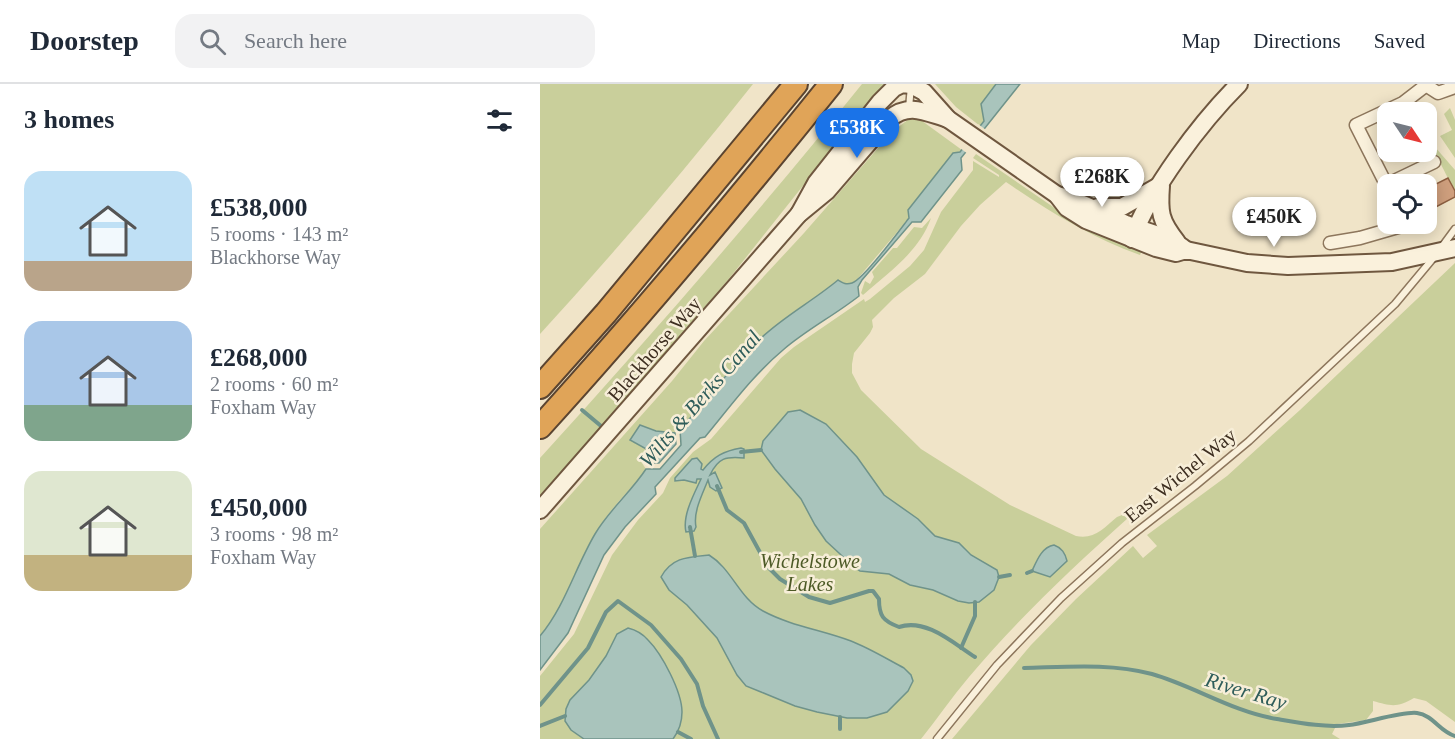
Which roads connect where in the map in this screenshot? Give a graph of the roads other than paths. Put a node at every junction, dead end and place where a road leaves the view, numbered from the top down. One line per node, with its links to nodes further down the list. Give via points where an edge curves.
1 (796, 84): 21 (highway)
2 (831, 84): 22 (highway, via 626,332)
3 (1239, 84): 12 (main road, via 1198,130)
4 (912, 85): 7 (lane); 8 (main road, via 924,92); 15 (main road, Blackhorse Way, via 894,88 880,102 816,183)
5 (1424, 85): 6 (street, via 1438,93); 10 (street, via 1403,103 1356,125)
6 (1455, 87)
7 (902, 111): 8 (main road); 15 (main road, Blackhorse Way, via 870,139 827,191)
8 (948, 119): 13 (main road)
9 (1434, 162): 11 (street)
10 (1380, 174)
11 (1411, 174)
12 (1161, 185): 14 (main road, via 1122,207); 16 (main road); 20 (main road, via 1161,218)
13 (1057, 195): 14 (main road); 16 (main road, via 1067,208 1081,216)
14 (1088, 206): 16 (main road)
15 (799, 214): 23 (main road, Blackhorse Way)
16 (1134, 234): 20 (main road, via 1167,251 1176,253)
17 (1377, 234): 19 (street)
18 (1450, 241): 20 (main road, via 1392,262 1303,266 1227,260); 24 (lane, East Wichel Way, via 1395,304 1250,441 1122,543 1061,598 990,673)
19 (1330, 243)
20 (1182, 247)
21 (540, 387)
22 (540, 427)
23 (540, 510)
24 (937, 739)

